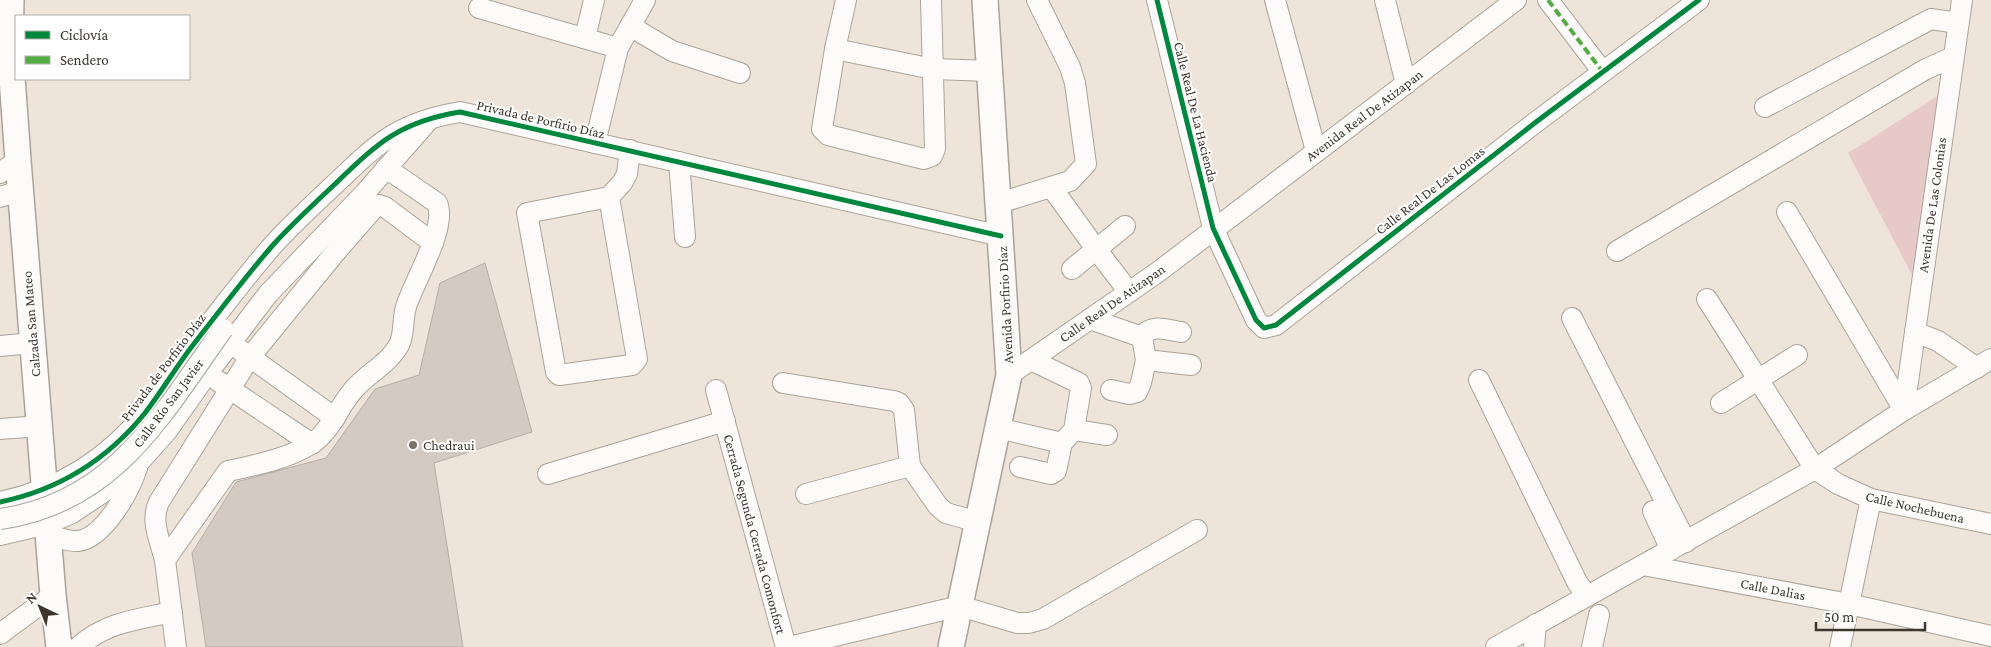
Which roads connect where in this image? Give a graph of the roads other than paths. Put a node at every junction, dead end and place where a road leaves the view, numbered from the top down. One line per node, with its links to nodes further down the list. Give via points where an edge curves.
1 (11, 0): 19 (main road, Calzada San Mateo)
2 (594, 0): 18 (street)
3 (645, 0): 17 (street)
4 (846, 0): 21 (street)
5 (931, 0): 23 (street)
6 (985, 0): 24 (main road, Avenida Porfirio Díaz)
7 (1037, 0): 37 (street, via 1070,67 1086,152 1086,164 1080,172 1070,181)
8 (1157, 0): 44 (street, Calle Real De La Hacienda)
9 (1275, 0): 32 (street)
10 (1385, 0): 27 (street)
11 (1548, 0): 25 (street)
12 (1699, 0): 25 (street, Calle Real De Las Lomas)
13 (1962, 0): 16 (street, Avenida De Las Colonias)
14 (1508, 3): 27 (street, Avenida Real De Atizapan)
15 (480, 8): 18 (street)
16 (1958, 23): 22 (street, Avenida De Las Colonias); 28 (street, via 1931,18)
17 (630, 26): 20 (street); 26 (street, via 672,51)
18 (585, 38): 20 (street)
19 (5, 45): 34 (main road, Calzada San Mateo)
20 (618, 48): 30 (street)
21 (835, 49): 23 (street); 23 (street, via 822,129 828,135 924,158 932,156 935,149)
22 (1953, 57): 49 (street, via 1926,69); 59 (street, Avenida De Las Colonias)
23 (933, 69): 24 (street)
24 (991, 71): 41 (main road, Avenida Porfirio Díaz)
25 (1602, 71): 44 (street, Calle Real De Las Lomas, via 1276,325 1264,328 1256,320)
26 (740, 73)
27 (1406, 84): 32 (street, Avenida Real De Atizapan)
28 (1765, 108)
29 (432, 116): 30 (street, Privada de Porfirio Díaz, via 460,112); 35 (street); 36 (street, Privada de Porfirio Díaz, via 379,143)
30 (595, 143): 31 (street, Privada de Porfirio Díaz)
31 (630, 150): 33 (street, Privada de Porfirio Díaz); 40 (street, via 627,174)
32 (1316, 151): 44 (street, Avenida Real De Atizapan)
33 (678, 162): 45 (street, Privada de Porfirio Díaz); 46 (street)
34 (9, 167): 38 (main road, Calzada San Mateo)
35 (386, 168): 39 (street); 47 (street, via 437,203 440,213)
36 (346, 173): 39 (street, via 357,173 362,177); 51 (street, Privada de Porfirio Díaz, via 272,246)
37 (1052, 188): 41 (street); 48 (street)
38 (10, 194): 62 (main road, Calzada San Mateo)
39 (364, 194): 53 (street)
40 (609, 197): 40 (street, via 529,212 526,216 559,375 632,365 637,358)
41 (999, 203): 45 (main road, Avenida Porfirio Díaz)
42 (1787, 212): 79 (street)
43 (1125, 226): 48 (street)
44 (1213, 228): 52 (street, Calle Real De Atizapan)
45 (1001, 236): 71 (main road, Avenida Porfirio Díaz)
46 (685, 237)
47 (433, 243): 65 (street, via 385,207 379,205 374,208); 80 (street, via 406,307 398,345 389,358 354,388)
48 (1096, 249): 50 (street); 52 (street)
49 (1617, 251)
50 (1072, 269)
51 (245, 280): 55 (street, Calle Río San Javier); 93 (street, Privada de Porfirio Díaz, via 129,431)
52 (1129, 292): 57 (street, Calle Real De Atizapan)
53 (268, 294): 55 (street, Calle Río San Javier); 60 (street)
54 (1707, 300): 72 (street)
55 (240, 308): 60 (street, Calle Río San Javier)
56 (1572, 318): 105 (street)
57 (1090, 319): 61 (street); 66 (street, Calle Real De Atizapan)
58 (1181, 332): 61 (street, via 1152,328)
59 (1915, 332): 68 (street); 79 (street, Avenida De Las Colonias)
60 (227, 336): 65 (street); 70 (street); 102 (street, Calle Río San Javier, bridge, via 130,453 82,490)
61 (1142, 337): 67 (street)
62 (33, 343): 63 (street); 82 (main road, Calzada San Mateo)
63 (0, 346)
64 (1797, 355): 72 (street)
65 (250, 357): 75 (street); 80 (street)
66 (1031, 360): 71 (street, Calle Real De Atizapan); 86 (street, via 1079,383 1081,388)
67 (1146, 360): 69 (street); 77 (street, via 1136,392)
68 (1984, 363): 79 (street)
69 (1191, 365)
70 (207, 374): 75 (street); 88 (street, via 167,431)
71 (1009, 375): 83 (main road, Avenida Porfirio Díaz)
72 (1758, 379): 78 (street); 91 (street)
73 (1479, 380): 109 (street)
74 (783, 383): 89 (street, via 899,403 904,410)
75 (229, 389): 87 (street); 106 (street, via 154,511)
76 (716, 390): 81 (street, Cerrada Segunda Cerrada Comonfort)
77 (1110, 390)
78 (1721, 403)
79 (1904, 410): 91 (street)
80 (336, 418): 87 (street)
81 (725, 421): 92 (street, Cerrada Segunda Cerrada Comonfort); 120 (street, Cerrada Segunda Cerrada Comonfort)
82 (40, 426): 84 (street); 94 (main road, Calzada San Mateo)
83 (998, 428): 86 (street); 100 (main road, Avenida Porfirio Díaz)
84 (0, 429)
85 (1106, 435): 86 (street)
86 (1068, 436): 90 (street, via 1056,472 1050,474)
87 (312, 444): 106 (street, via 276,459 228,471)
88 (139, 463): 98 (street); 103 (street, via 133,482 110,518 93,536 78,542)
89 (910, 466): 95 (street); 100 (street, via 946,513)
90 (1020, 467)
91 (1815, 469): 96 (street, Calle Nochebuena); 105 (street)
92 (548, 474)
93 (72, 477): 94 (street, Privada de Porfirio Díaz); 98 (street, via 68,489 70,494)
94 (45, 490): 97 (street); 103 (main road, Calzada San Mateo)
95 (806, 494)
96 (1871, 499): 101 (street, Calle Nochebuena); 110 (street)
97 (6, 501): 102 (street, via 23,511 23,517)
98 (85, 504): 103 (street)
99 (1653, 511): 105 (street)
100 (978, 522): 111 (main road, Avenida Porfirio Díaz)
101 (1991, 524)
102 (5, 529): 103 (street)
103 (48, 529): 108 (main road, Calzada San Mateo)
104 (1197, 530): 111 (street, via 1043,619 1017,623)
105 (1679, 546): 107 (street)
106 (165, 560): 112 (street)
107 (1643, 565): 109 (street); 110 (street, Calle Dalias)
108 (53, 595): 115 (street); 118 (main road, Calzada San Mateo)
109 (1586, 595): 114 (street)
110 (1849, 604): 116 (street, Calle Dalias); 125 (street)
111 (960, 606): 120 (street); 121 (main road, Avenida Porfirio Díaz)
112 (172, 612): 117 (street); 119 (street, via 109,626)
113 (1599, 615): 124 (street)
114 (1536, 624): 122 (street); 123 (street)
115 (0, 634)
116 (1991, 636)
117 (173, 646)
118 (59, 647)
119 (78, 647)
120 (787, 647)
121 (951, 647)
122 (1496, 647)
123 (1534, 647)
124 (1592, 647)
125 (1840, 647)

